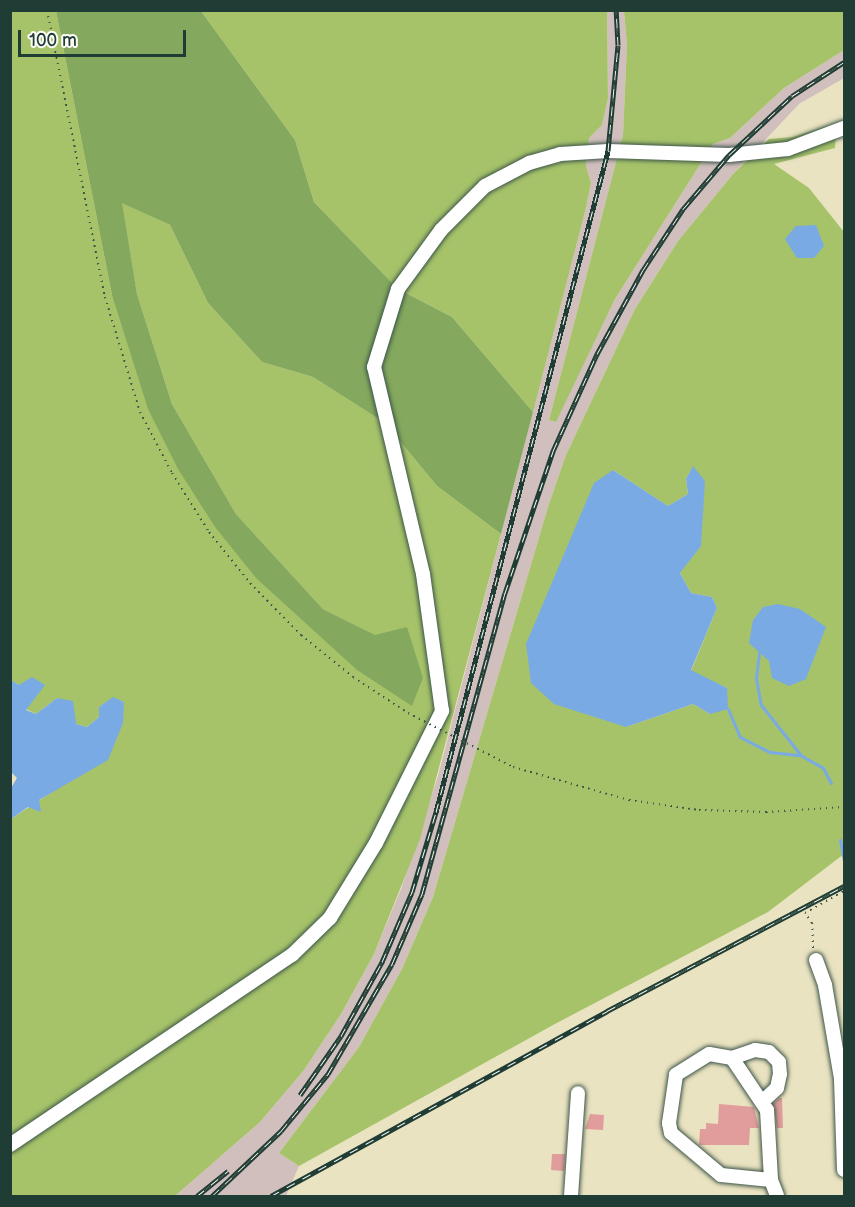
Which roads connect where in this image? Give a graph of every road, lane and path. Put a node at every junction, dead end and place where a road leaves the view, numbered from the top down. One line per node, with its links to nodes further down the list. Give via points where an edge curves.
1 (47, 10): 3 (path, bridge, via 105,297 140,412 209,532 250,583 301,635 353,677 408,713 513,767 629,800 699,810 766,812)
2 (844, 128): 9 (street, via 788,149 729,155 608,151 560,154 529,163 485,186 441,230 398,289 374,367 423,573 442,711 376,843 330,918 292,955)
3 (844, 807)
4 (844, 891): 5 (path, via 805,913 812,923)
5 (816, 960): 10 (street, via 825,985 841,1079)
6 (732, 1058): 8 (street); 8 (street, via 755,1050 770,1052 779,1062 777,1088); 11 (street, via 709,1054 676,1075 671,1133 721,1175)
7 (578, 1093): 12 (street)
8 (763, 1101): 11 (street, via 767,1110)
9 (10, 1144)
10 (844, 1170)
11 (771, 1180): 13 (street)
12 (571, 1197)
13 (777, 1197)

